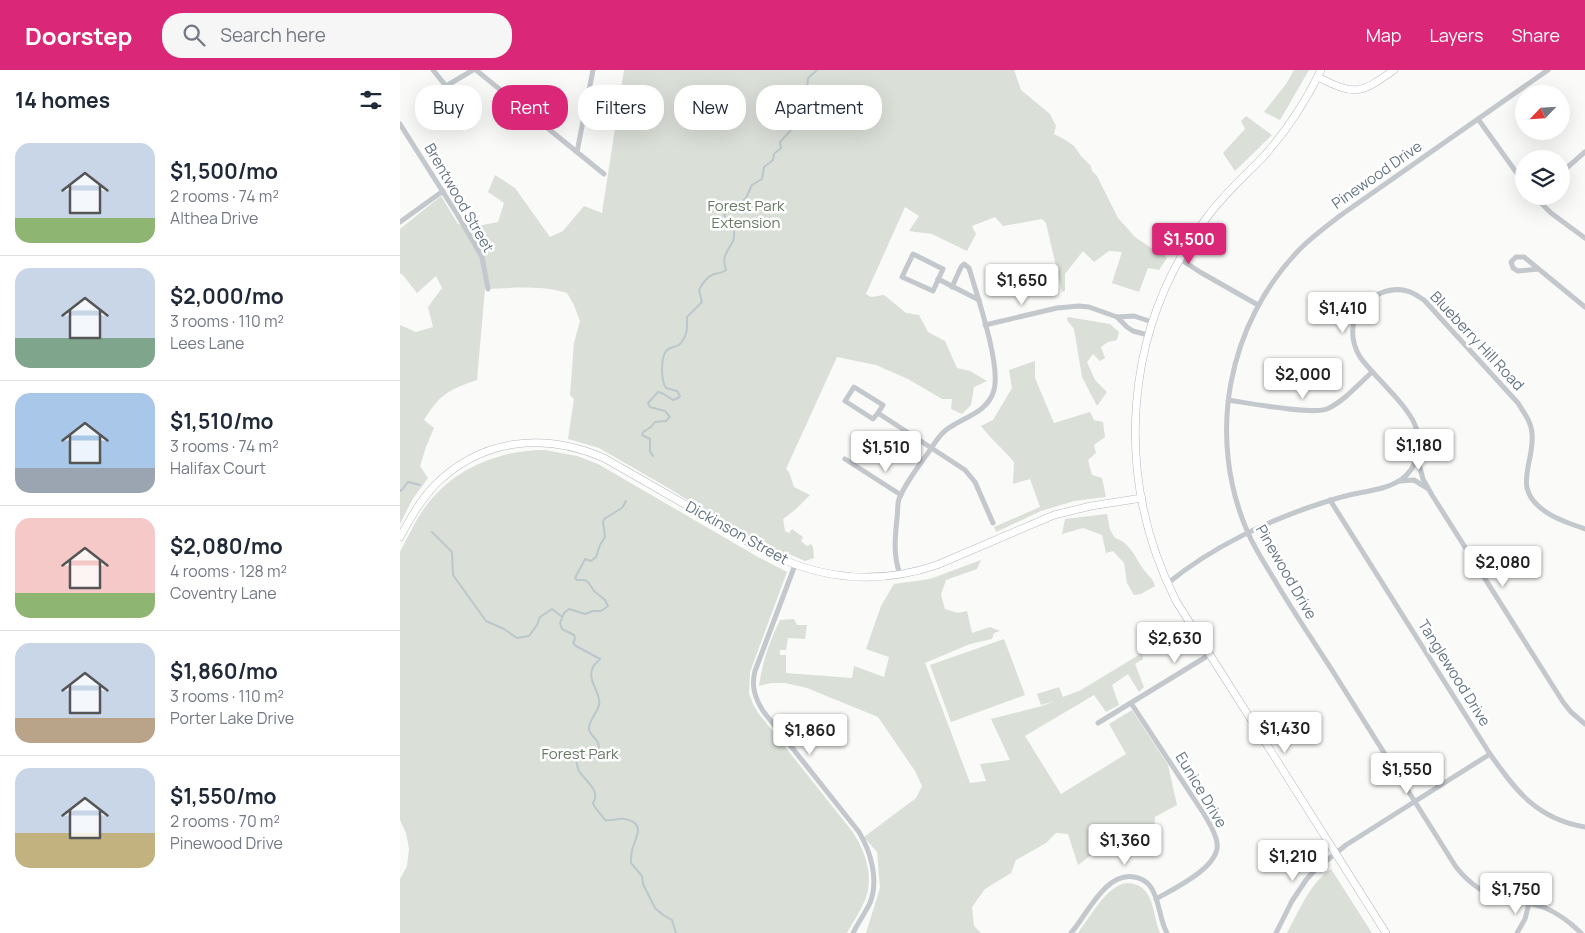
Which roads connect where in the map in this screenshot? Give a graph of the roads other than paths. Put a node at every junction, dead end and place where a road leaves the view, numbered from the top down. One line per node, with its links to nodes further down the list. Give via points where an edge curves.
1 (433, 70): 7 (street)
2 (474, 70): 8 (street); 11 (street)
3 (593, 70): 11 (street)
4 (1394, 70): 6 (main road, via 1369,86 1354,90 1339,87)
5 (1548, 70): 9 (street, Pinewood Drive)
6 (1319, 73): 20 (main road, via 1284,131 1219,203)
7 (445, 85)
8 (448, 85)
9 (1478, 119): 14 (street); 26 (street, Pinewood Drive, via 1309,240 1285,266)
10 (400, 124): 16 (street, Brentwood Street)
11 (577, 152): 15 (street)
12 (1585, 152): 13 (street)
13 (1570, 165)
14 (1515, 170)
15 (604, 174)
16 (443, 191): 18 (street); 24 (street, Brentwood Street, via 482,257)
17 (1542, 205): 19 (street)
18 (400, 222)
19 (1585, 238)
20 (1180, 258): 26 (street); 29 (main road)
21 (1538, 269): 21 (street, via 1522,256 1512,261 1517,270); 27 (street)
22 (938, 279): 22 (street, via 933,291 902,277 913,254 943,269); 23 (street)
23 (952, 286): 25 (street); 25 (street, via 964,264 969,268)
24 (488, 289)
25 (979, 300): 30 (street)
26 (1258, 305): 33 (street, Pinewood Drive, via 1240,348 1230,380)
27 (1585, 307)
28 (1118, 317): 29 (street, via 1134,316); 30 (street, via 1089,307 1066,306); 31 (street, via 1133,331)
29 (1152, 322): 31 (main road)
30 (985, 325): 35 (street, via 996,371 993,394 979,411 944,432)
31 (1148, 335): 41 (main road, via 1138,382 1135,418 1136,459)
32 (1372, 372): 33 (street, via 1338,402 1322,411); 36 (street, Blueberry Hill Road, via 1412,417 1418,437); 44 (street, Blueberry Hill Road, via 1354,343 1353,328 1357,315 1368,300 1383,292 1401,290 1416,294 1464,343 1525,414 1532,434 1526,475 1532,498 1546,513)
33 (1228, 400): 45 (street, Pinewood Drive, via 1230,470)
34 (878, 413): 34 (street, via 873,419 844,401 854,387 883,405); 35 (street)
35 (932, 448): 40 (street); 43 (street, via 972,477)
36 (1417, 457): 38 (street); 39 (street, Blueberry Hill Road)
37 (845, 459): 40 (street)
38 (1399, 481): 39 (street, via 1414,480); 42 (street, via 1382,489)
39 (1429, 490): 53 (street, Blueberry Hill Road, via 1563,702)
40 (901, 495): 48 (street, via 895,549)
41 (1142, 498): 48 (main road, Dickinson Street, via 1059,514 937,565); 49 (main road)
42 (1330, 500): 45 (street); 54 (street, Tanglewood Drive)
43 (993, 523)
44 (1585, 529)
45 (1248, 533): 49 (street); 55 (street, Pinewood Drive, via 1285,598)
46 (400, 537): 47 (main road, Dickinson Street, via 429,491 458,466 502,447 547,442 577,447 604,458)
47 (795, 565): 48 (main road, Dickinson Street, via 850,577 876,578); 60 (street, via 754,671 753,685 763,711 859,832 868,851 873,888)
48 (900, 574)
49 (1168, 583): 50 (main road)
50 (1209, 655): 51 (street); 57 (main road)
51 (1131, 703): 52 (street); 58 (street, Eunice Drive, via 1204,814 1218,844 1213,859 1205,868)
52 (1098, 723)
53 (1585, 724)
54 (1490, 754): 55 (street); 56 (street, Tanglewood Drive, via 1510,782 1531,803 1554,818)
55 (1415, 802): 57 (street); 59 (street, Pinewood Drive, via 1466,878 1500,898)
56 (1585, 827)
57 (1336, 854): 63 (street, via 1306,880); 64 (main road)
58 (1156, 899): 61 (street, via 1146,881 1134,877 1120,878 1104,889); 62 (street)
59 (1529, 903): 65 (street); 66 (street, Pinewood Drive, via 1553,912)
60 (853, 933)
61 (1071, 933)
62 (1167, 933)
63 (1276, 933)
64 (1386, 933)
65 (1517, 933)
66 (1581, 933)

